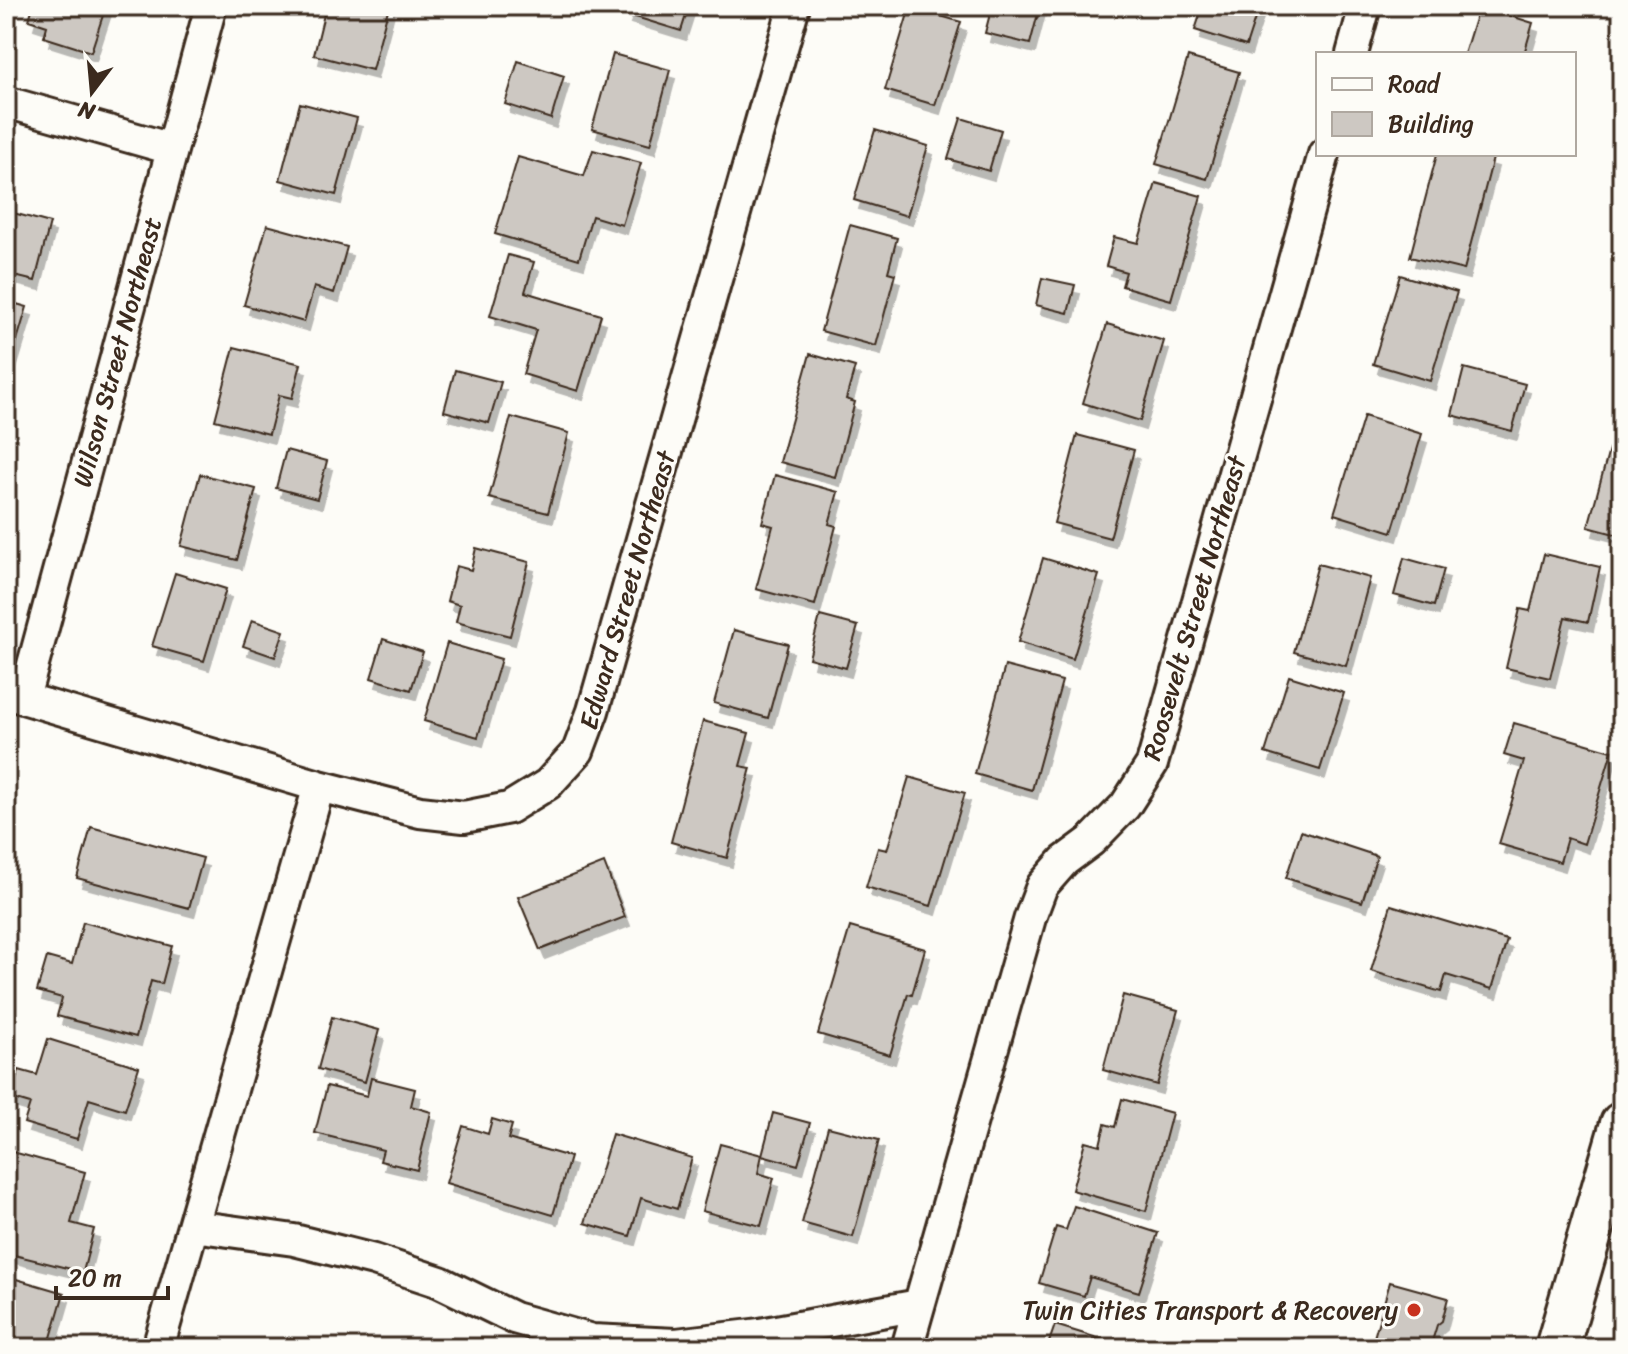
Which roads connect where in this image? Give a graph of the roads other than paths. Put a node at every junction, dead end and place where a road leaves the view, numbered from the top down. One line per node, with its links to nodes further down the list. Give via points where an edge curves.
1 (211, 6): 6 (street, Wilson Street Northeast)
2 (794, 6): 9 (street, Edward Street Northeast, via 578,751 548,784 509,808 464,817 420,812)
3 (1365, 6): 4 (street)
4 (1353, 52)
5 (6, 102): 6 (street)
6 (172, 149): 8 (street, Wilson Street Northeast)
7 (1323, 156): 12 (street, Roosevelt Street Northeast, via 1152,764 1125,806 1042,886)
8 (15, 696): 9 (street, Edward Street Northeast)
9 (319, 786): 11 (street)
10 (1620, 1137): 15 (street)
11 (193, 1226): 12 (street, via 294,1240 374,1260 440,1282 514,1318 592,1340 676,1344); 13 (street)
12 (919, 1305): 14 (street, Roosevelt Street Northeast)
13 (158, 1348)
14 (907, 1348)
15 (1557, 1348)

